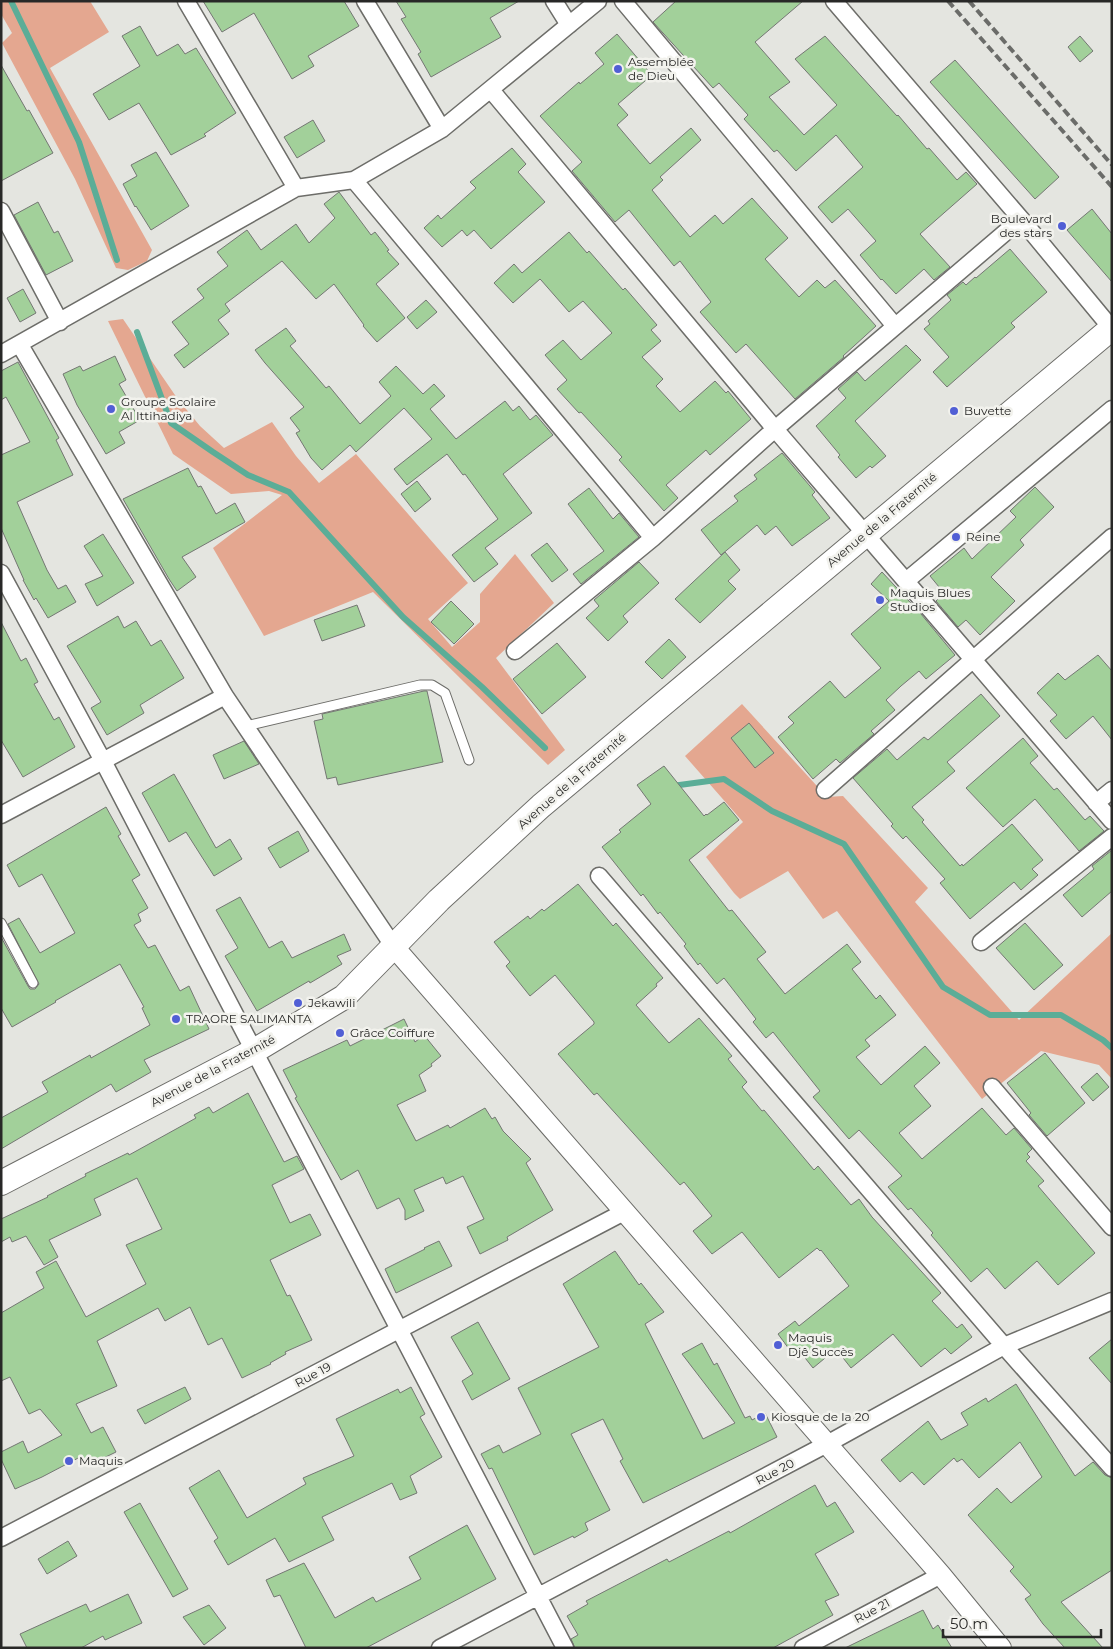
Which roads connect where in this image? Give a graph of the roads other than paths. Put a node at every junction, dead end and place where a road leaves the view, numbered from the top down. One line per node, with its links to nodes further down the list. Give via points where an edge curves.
1 (186, 1): 11 (street)
2 (364, 1): 9 (street)
3 (554, 1): 7 (street)
4 (598, 1): 7 (street)
5 (623, 1): 15 (street)
6 (834, 1): 13 (street)
7 (569, 25): 8 (street)
8 (491, 90): 9 (street); 20 (street)
9 (442, 129): 10 (street)
10 (354, 180): 11 (street); 23 (street)
11 (296, 188): 14 (street)
12 (1, 211): 14 (street)
13 (1021, 218): 15 (street); 16 (street)
14 (60, 322): 17 (street)
15 (895, 326): 20 (street)
16 (1112, 329): 21 (main road, Avenue de la Fraternité)
17 (20, 344): 18 (street); 28 (street)
18 (1, 354)
19 (1112, 409): 24 (street)
20 (775, 430): 21 (street); 23 (street)
21 (866, 534): 24 (street); 41 (main road, Avenue de la Fraternité, via 541,806 439,900)
22 (1112, 537): 27 (street)
23 (653, 538): 26 (street)
24 (906, 581): 27 (street)
25 (4, 583): 31 (street)
26 (515, 650)
27 (973, 659): 32 (street); 34 (street)
28 (225, 696): 29 (street); 31 (street)
29 (246, 726): 30 (lane, via 420,685 432,685 445,693); 41 (street)
30 (469, 760)
31 (103, 761): 35 (street); 43 (street)
32 (825, 790)
33 (1112, 790): 34 (street)
34 (1096, 803): 36 (street)
35 (1, 816)
36 (1112, 821)
37 (1112, 837): 40 (street)
38 (599, 876): 50 (street)
39 (1, 924): 42 (lane)
40 (981, 942)
41 (394, 947): 43 (main road, Avenue de la Fraternité, via 344,997); 46 (street)
42 (33, 983)
43 (254, 1051): 45 (main road, Avenue de la Fraternité); 49 (street)
44 (992, 1087): 47 (street)
45 (1, 1183)
46 (624, 1212): 49 (street, Rue 19); 51 (street)
47 (1112, 1227)
48 (1112, 1302): 50 (street, Rue 20)
49 (399, 1330): 53 (street, Rue 19); 55 (street)
50 (1004, 1346): 51 (street, Rue 20); 52 (street)
51 (827, 1444): 54 (street); 55 (street, Rue 20)
52 (1112, 1468)
53 (1, 1538)
54 (941, 1575): 58 (street, Rue 21); 59 (street)
55 (538, 1597): 56 (street, Rue 20); 57 (street)
56 (440, 1648)
57 (565, 1648)
58 (803, 1648)
59 (1001, 1648)

